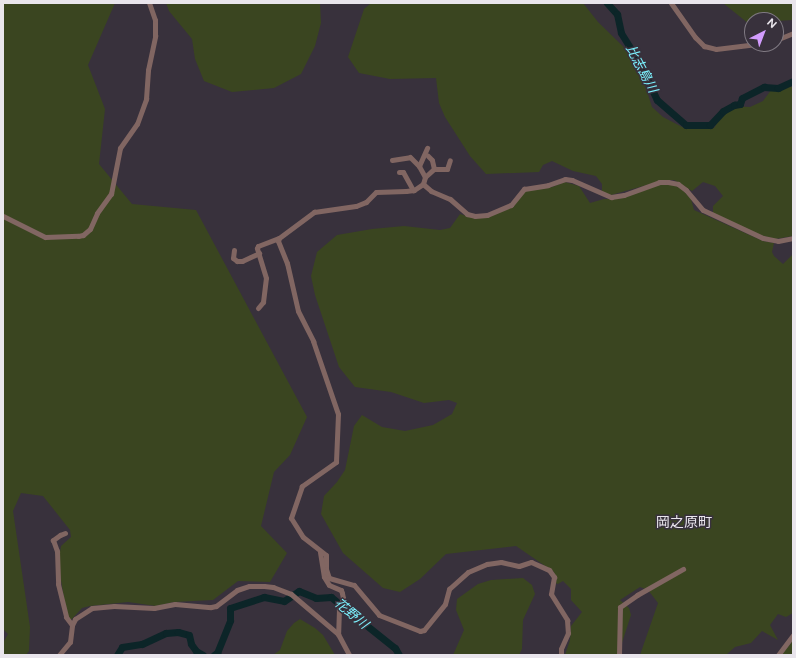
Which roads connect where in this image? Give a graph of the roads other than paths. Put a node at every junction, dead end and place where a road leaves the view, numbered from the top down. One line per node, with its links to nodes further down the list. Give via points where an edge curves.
1 (149, 3): 14 (street, via 155,36 148,70 146,99 137,124 120,148 111,194 97,213 90,229 78,236 45,237)
2 (671, 3): 3 (street, via 704,46 716,49)
3 (744, 45)
4 (427, 148): 8 (street)
5 (428, 156): 9 (street)
6 (392, 160): 8 (street, via 410,157)
7 (450, 160): 9 (street, via 448,169)
8 (419, 166): 11 (street)
9 (434, 169): 11 (street)
10 (399, 172): 13 (street, via 403,172)
11 (425, 177): 12 (street)
12 (423, 184): 13 (street); 16 (street, via 467,214 475,216 487,215 511,205 524,189 565,180 572,180 611,197 659,182 668,182 678,184 686,190 703,210 763,238 778,241)
13 (413, 190): 15 (street, via 376,192 366,202 356,206 319,210 308,215)
14 (3, 216)
15 (279, 238): 18 (street, via 258,246); 21 (street, via 298,311 313,341 338,414 336,462 302,486 291,514 303,537)
16 (793, 238)
17 (234, 250): 18 (street, via 233,258 237,261 248,259)
18 (258, 253): 19 (street, via 266,278 263,302)
19 (258, 308)
20 (65, 533): 23 (street, via 53,540 57,551 58,584 66,616)
21 (320, 552): 24 (street, via 324,577 330,585 341,590); 28 (street, via 326,555 329,578 354,585 379,615 420,631 424,630 445,604 449,589 468,572 479,566 501,562 519,566 531,562 552,574 551,594 567,620 568,633)
22 (683, 569): 29 (street, via 620,607)
23 (72, 625): 24 (street, via 81,614 92,608 154,608 175,604 211,607 237,590 249,586 273,586 291,594); 26 (street, via 70,642)
24 (338, 634): 27 (street)
25 (793, 635): 30 (street)
26 (60, 655)
27 (349, 655)
28 (561, 655)
29 (618, 655)
30 (778, 655)

